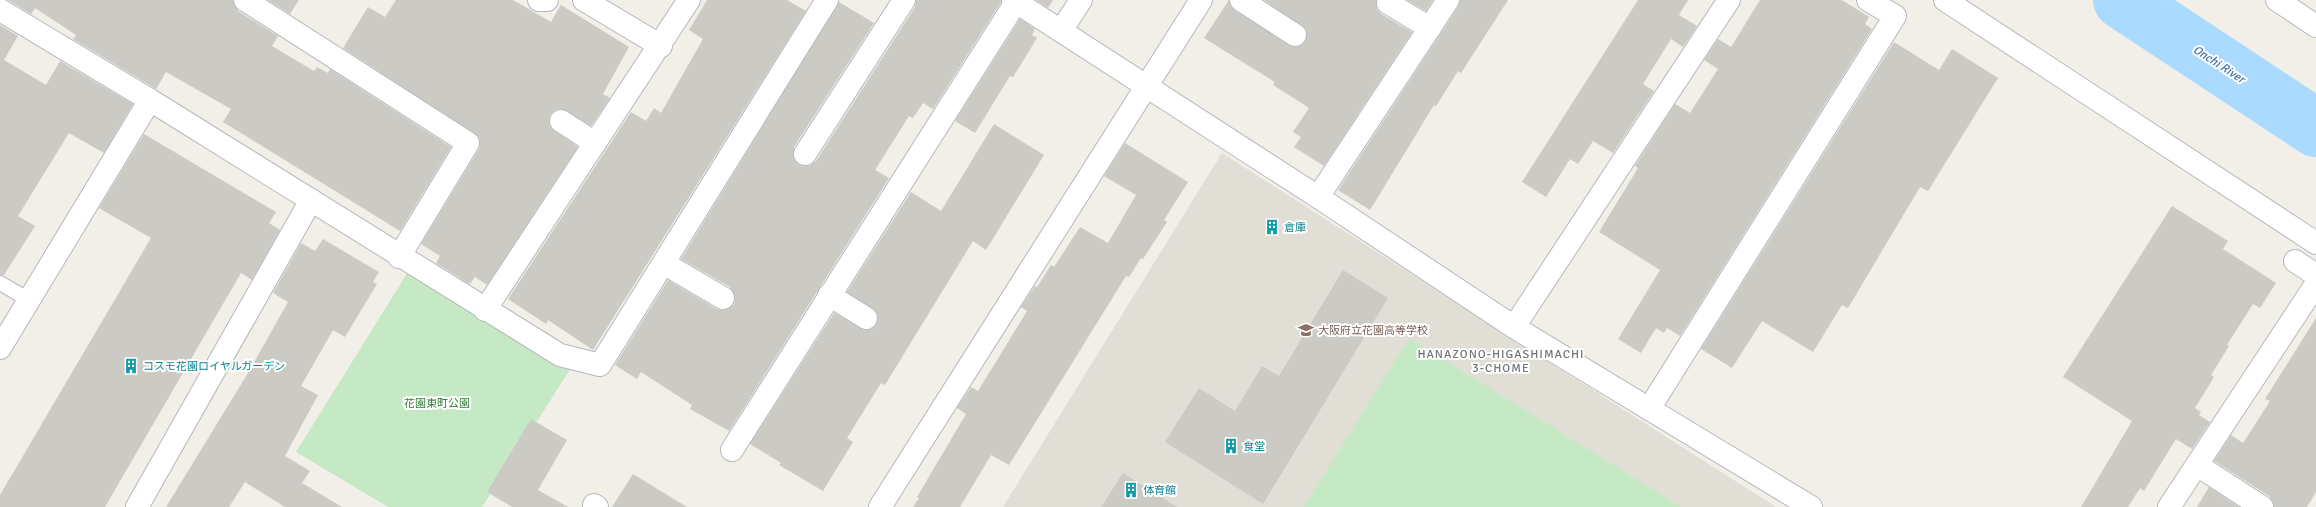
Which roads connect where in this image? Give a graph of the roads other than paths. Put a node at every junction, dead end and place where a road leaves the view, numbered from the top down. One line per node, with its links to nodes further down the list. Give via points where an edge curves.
1 (245, 0): 32 (street, via 468,143)
2 (539, 0): 3 (street)
3 (547, 0)
4 (584, 0): 23 (street)
5 (689, 0): 23 (street)
6 (827, 0): 34 (street)
7 (904, 0): 28 (street)
8 (1080, 0): 21 (street)
9 (1201, 0): 24 (street)
10 (1241, 0): 22 (street)
11 (1448, 0): 20 (street)
12 (1729, 0): 43 (street)
13 (1868, 0): 45 (street, via 1895,16)
14 (1946, 0): 31 (street)
15 (2277, 0): 19 (street)
16 (1014, 1): 21 (street); 38 (street)
17 (1388, 3): 20 (street)
18 (0, 10): 25 (street)
19 (2316, 26)
20 (1430, 28): 29 (street)
21 (1061, 31): 24 (street)
22 (1294, 35)
23 (661, 46): 27 (street)
24 (1147, 86): 29 (street); 49 (street)
25 (150, 100): 30 (street); 40 (street)
26 (561, 120): 27 (street)
27 (595, 143): 41 (street)
28 (805, 154)
29 (1318, 197): 43 (street)
30 (311, 200): 32 (street); 48 (street)
31 (2316, 243)
32 (399, 257): 41 (street)
33 (2295, 261): 35 (street)
34 (665, 264): 39 (street); 41 (street, via 600,365 560,355)
35 (2316, 275)
36 (0, 283): 40 (lane)
37 (2316, 284): 47 (street)
38 (829, 295): 42 (street); 46 (street)
39 (723, 298)
40 (29, 300): 44 (street)
41 (485, 310)
42 (866, 318)
43 (1514, 327): 45 (street)
44 (0, 348)
45 (1649, 409): 50 (street)
46 (732, 450)
47 (2197, 465): 51 (street); 52 (street)
48 (137, 507)
49 (880, 507)
50 (1811, 507)
51 (2169, 507)
52 (2262, 507)

